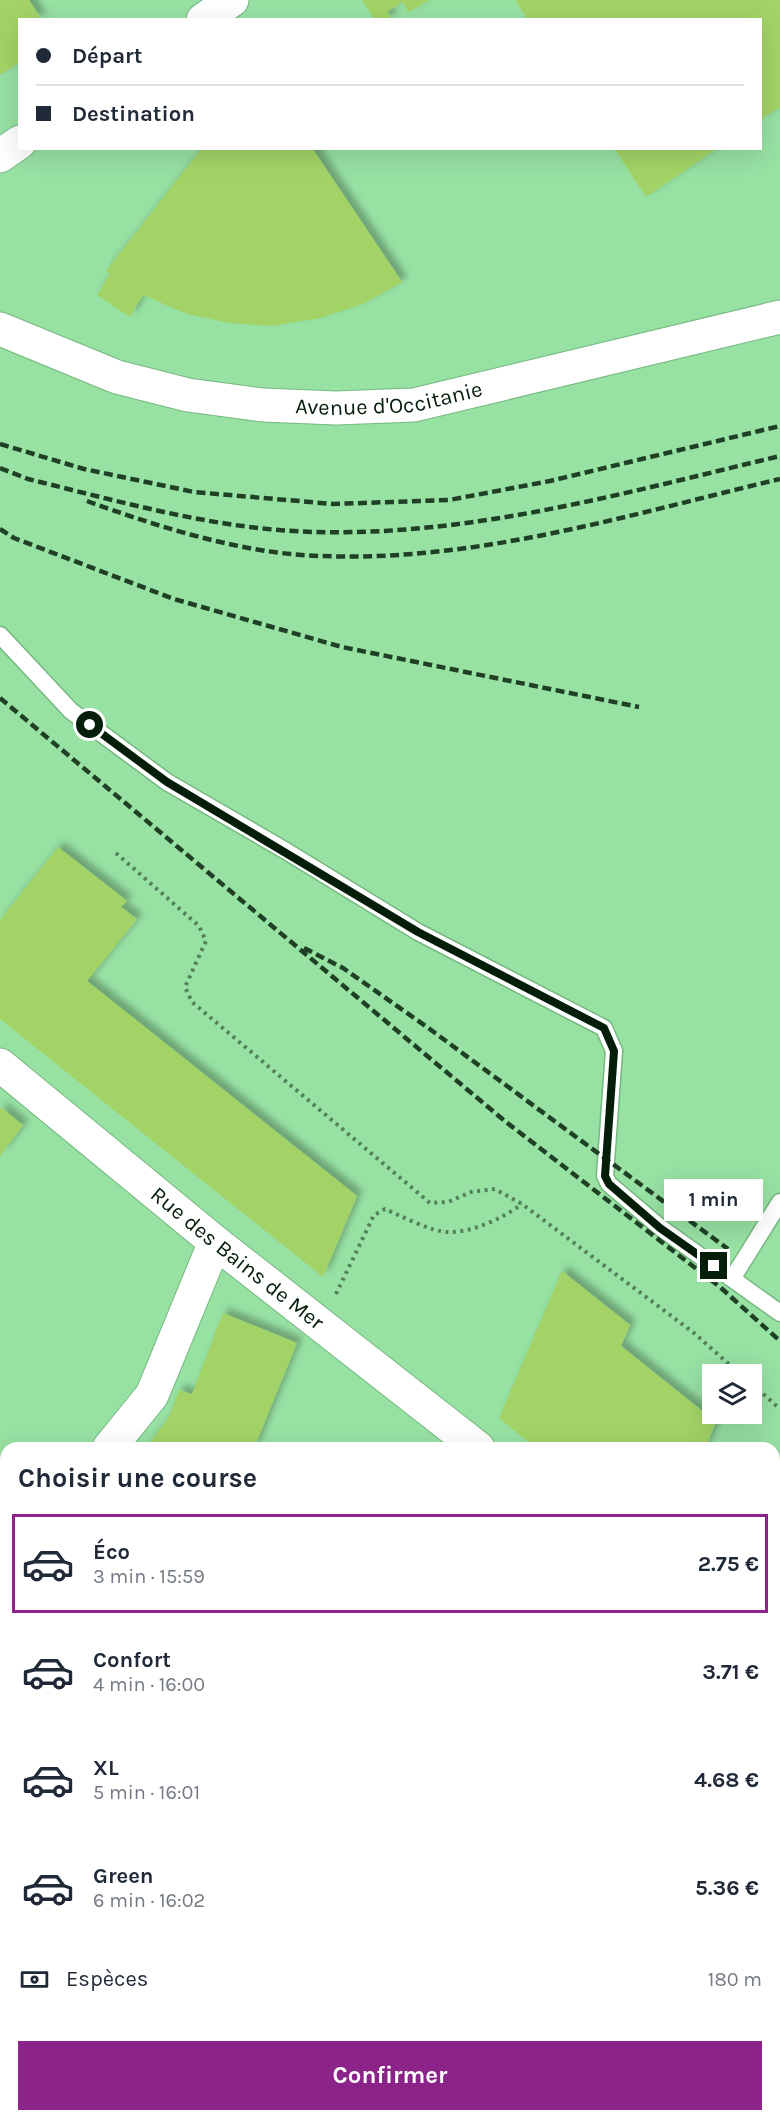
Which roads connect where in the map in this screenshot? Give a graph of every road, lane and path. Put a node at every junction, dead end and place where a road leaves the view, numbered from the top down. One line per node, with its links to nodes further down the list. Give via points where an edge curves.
1 (232, 0): 2 (street)
2 (206, 18)
3 (18, 143): 4 (street)
4 (0, 156)
5 (780, 317): 6 (street, Avenue d'Occitanie, via 414,405 336,408 263,405 188,395 117,376)
6 (0, 329)
7 (0, 635): 13 (lane, via 71,711 167,782 418,932 604,1028 614,1051 605,1176 609,1184 660,1228)
8 (116, 853): 11 (path, via 199,926 206,941 185,987 201,1010 430,1203 448,1202 471,1191 495,1189)
9 (0, 1065): 12 (street, Rue des Bains de Mer)
10 (780, 1203): 13 (lane)
11 (522, 1204): 15 (path, via 507,1215 445,1233 385,1209 374,1215); 16 (path)
12 (214, 1242): 15 (street, Rue des Bains de Mer); 19 (street, via 152,1395)
13 (732, 1279): 14 (lane)
14 (780, 1313)
15 (321, 1325): 20 (street, Rue des Bains de Mer)
16 (728, 1364)
17 (762, 1393): 18 (path)
18 (780, 1409)
19 (114, 1442)
20 (470, 1442)

